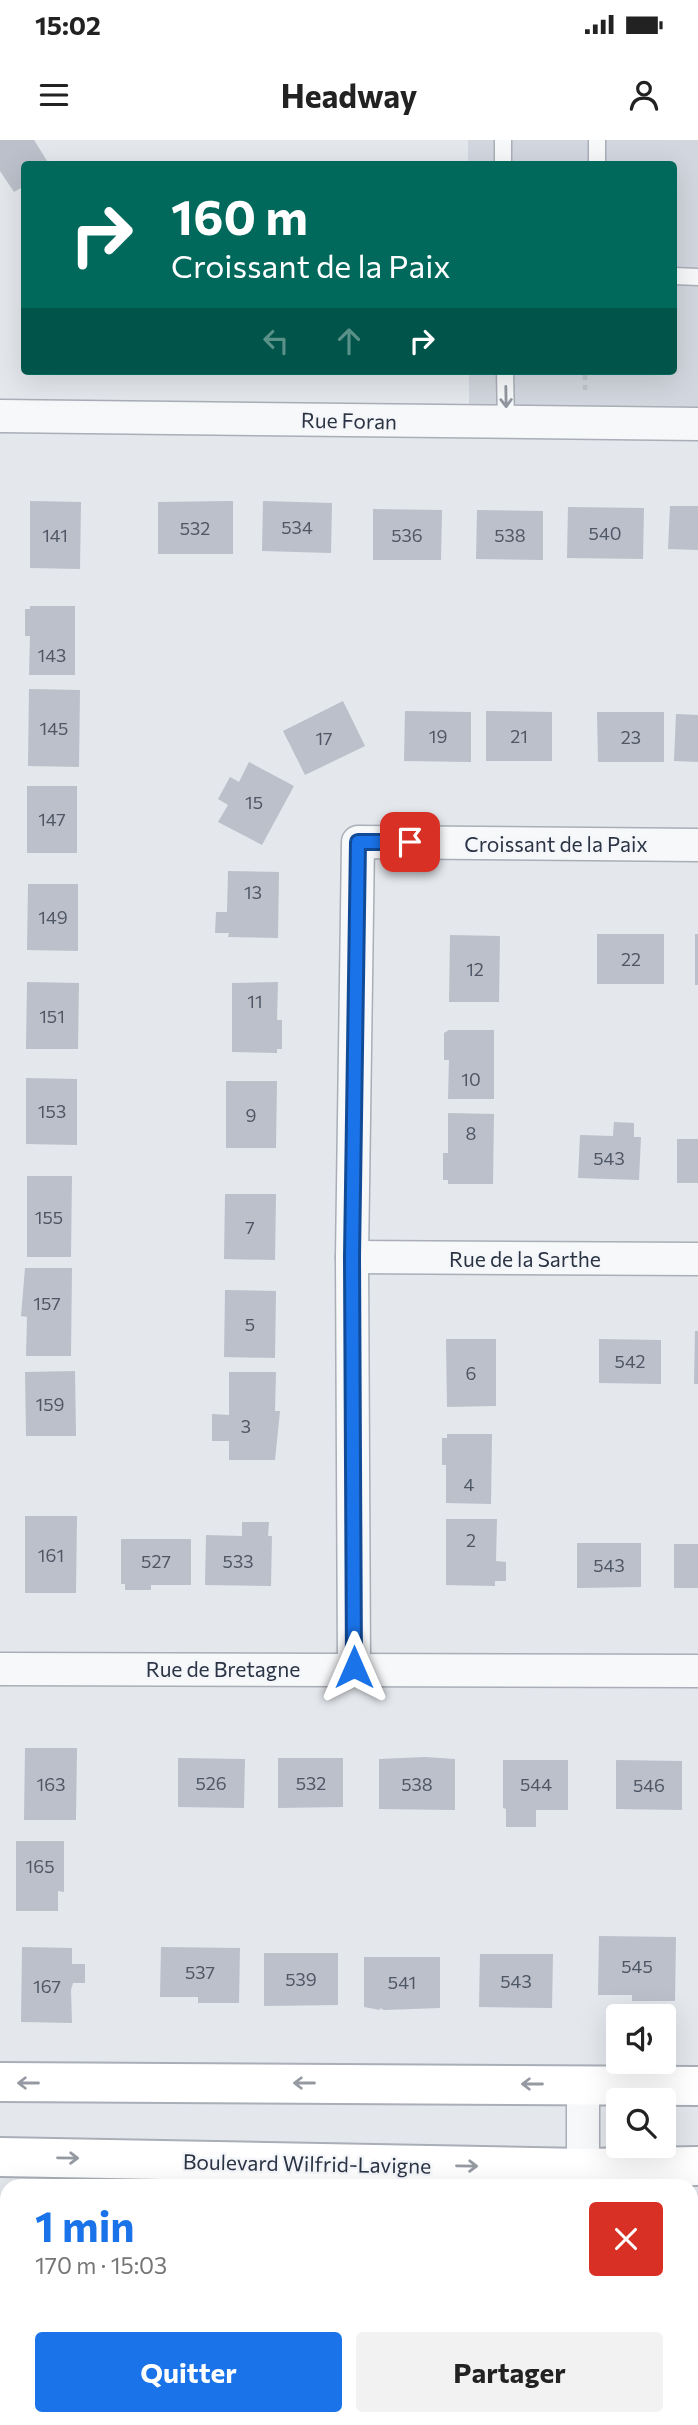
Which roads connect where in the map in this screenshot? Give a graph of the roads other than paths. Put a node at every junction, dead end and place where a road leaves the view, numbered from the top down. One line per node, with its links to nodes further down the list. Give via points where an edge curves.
1 (503, 140): 3 (lane)
2 (597, 140): 4 (lane)
3 (503, 161)
4 (597, 161)
5 (677, 276): 6 (lane)
6 (698, 277)
7 (505, 375): 9 (lane, one-way to 9)
8 (0, 416): 9 (street, Rue Foran)
9 (506, 423): 10 (street, Rue Foran)
10 (698, 424)
11 (698, 845): 12 (street, Croissant de la Paix, via 358,842)
12 (352, 1257): 13 (street, Rue de la Sarthe); 14 (street, Croissant de la Paix)
13 (698, 1259)
14 (354, 1667): 15 (street, Rue de Bretagne); 16 (street, Rue de Bretagne)
15 (0, 1669)
16 (698, 1671)
17 (0, 2082): 18 (main road, one-way to 17)
18 (583, 2084): 19 (main road); 22 (street)
19 (698, 2086)
20 (0, 2157): 22 (main road, Boulevard Wilfrid-Lavigne, one-way to 22)
21 (698, 2166): 22 (main road, Boulevard Wilfrid-Lavigne)
22 (583, 2177)

